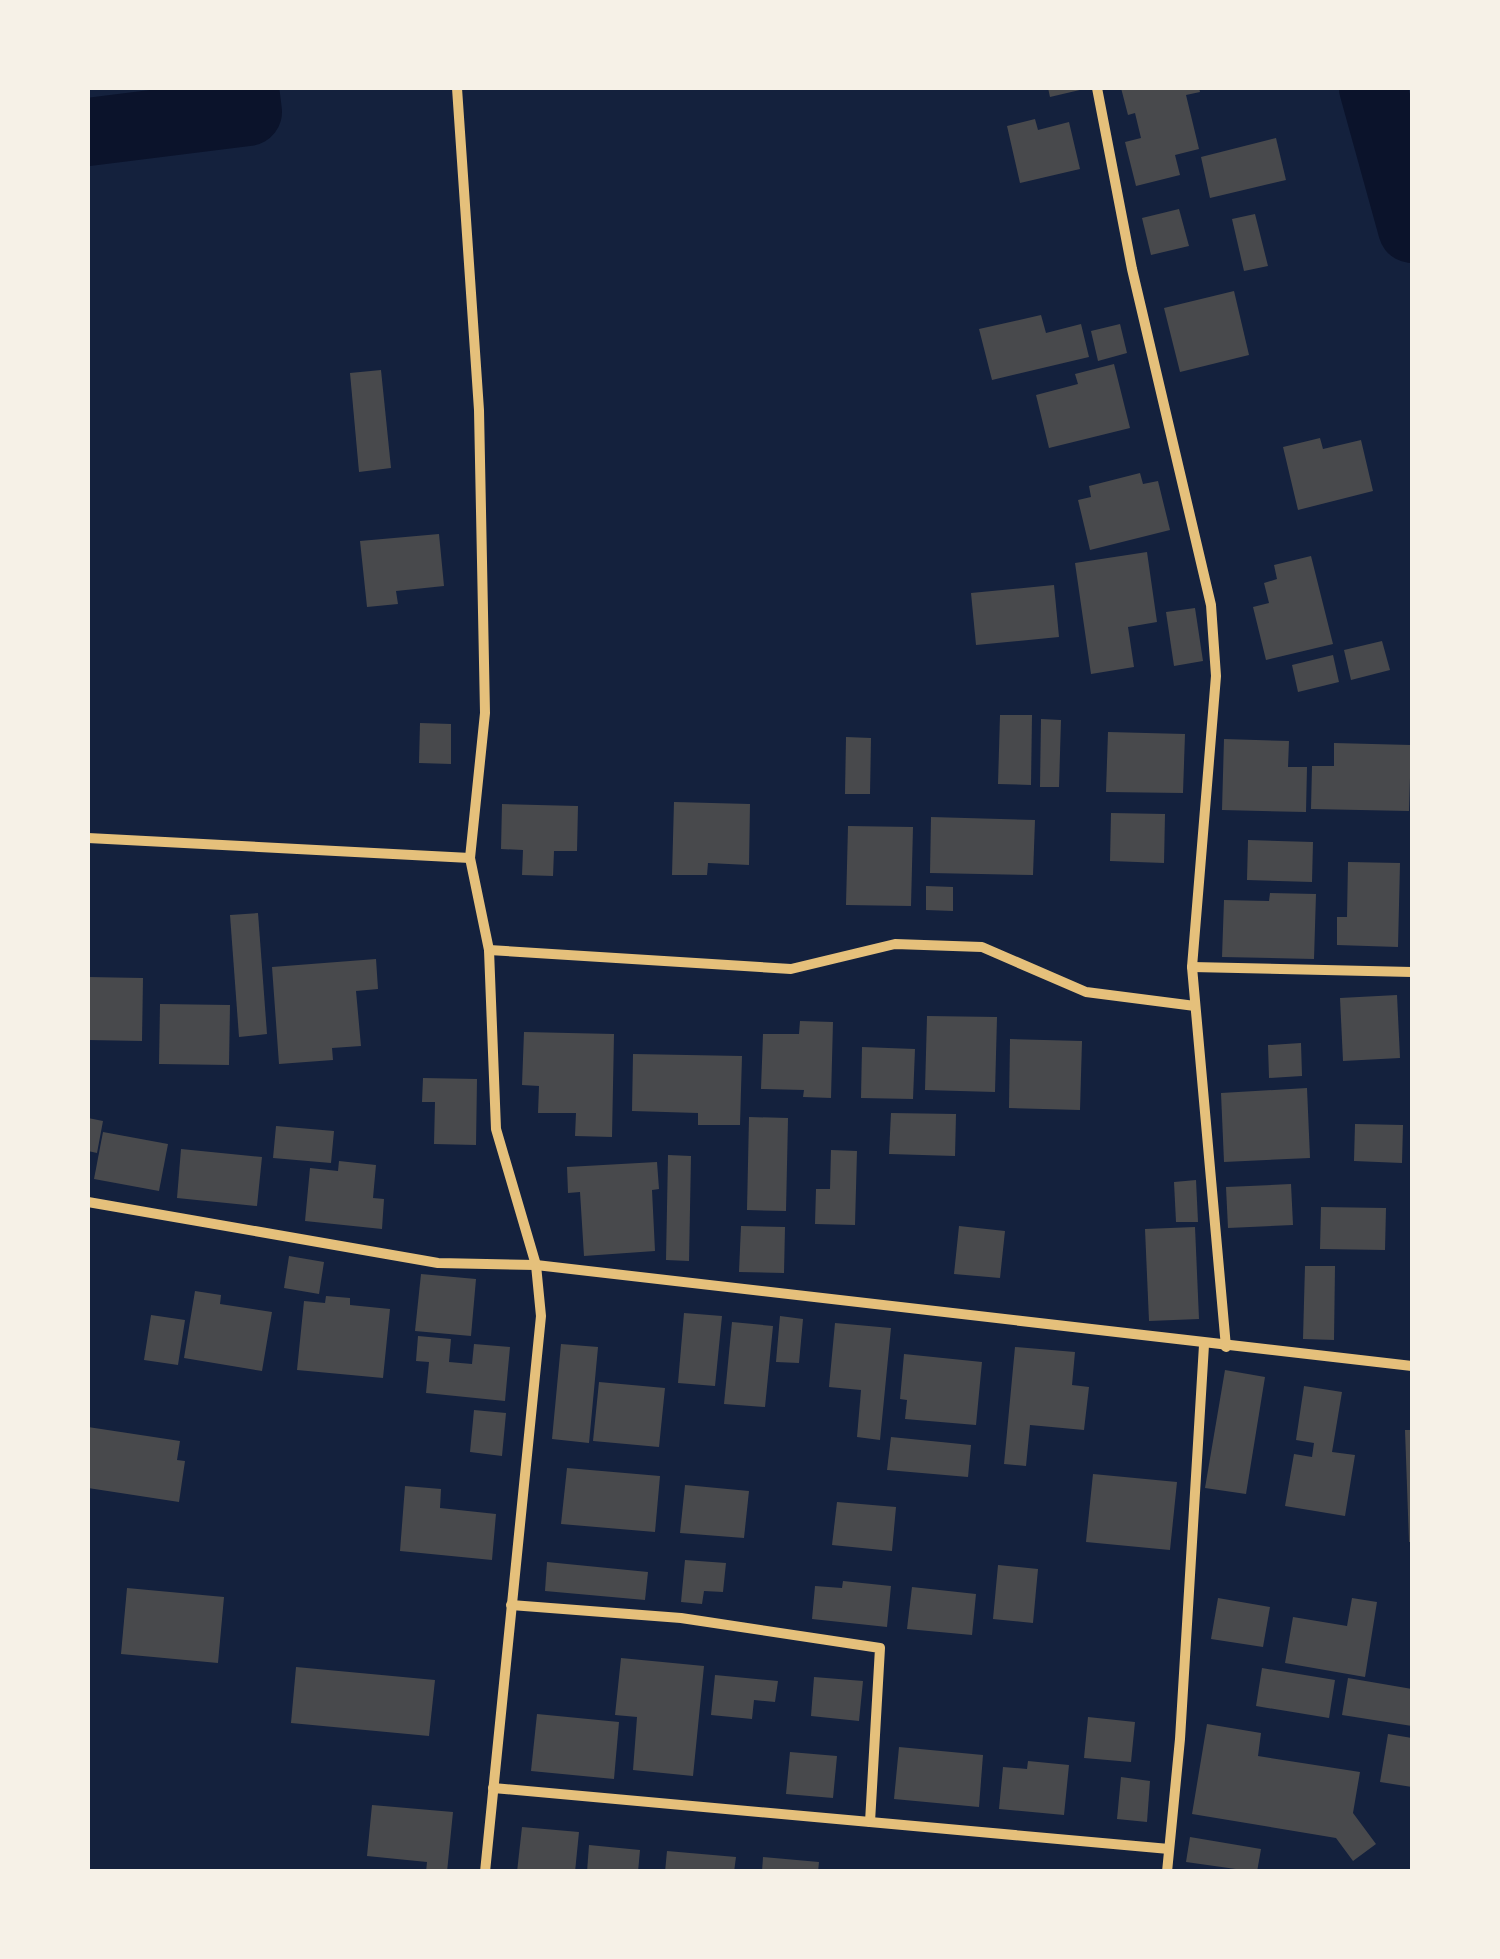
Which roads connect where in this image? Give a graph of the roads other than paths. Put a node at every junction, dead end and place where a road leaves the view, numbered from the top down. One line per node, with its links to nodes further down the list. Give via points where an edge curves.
1 (456, 88): 4 (street, via 480,410 485,714)
2 (1097, 88): 6 (street, via 1132,269 1212,605 1216,676)
3 (88, 838): 4 (street)
4 (470, 858): 5 (street)
5 (489, 950): 8 (street, via 791,969 894,944 982,947 1086,992); 10 (street, via 496,1129)
6 (1192, 967): 7 (street); 8 (street)
7 (1412, 972)
8 (1195, 1006): 12 (street)
9 (88, 1202): 10 (street, via 438,1264)
10 (536, 1265): 11 (street); 14 (street, via 541,1316)
11 (1204, 1345): 12 (street); 17 (street)
12 (1226, 1347): 13 (street)
13 (1412, 1366)
14 (511, 1605): 15 (street); 16 (street, via 681,1618 880,1648)
15 (492, 1788): 16 (street); 18 (street)
16 (870, 1822): 17 (street)
17 (1169, 1849): 19 (street)
18 (484, 1872)
19 (1167, 1872)

